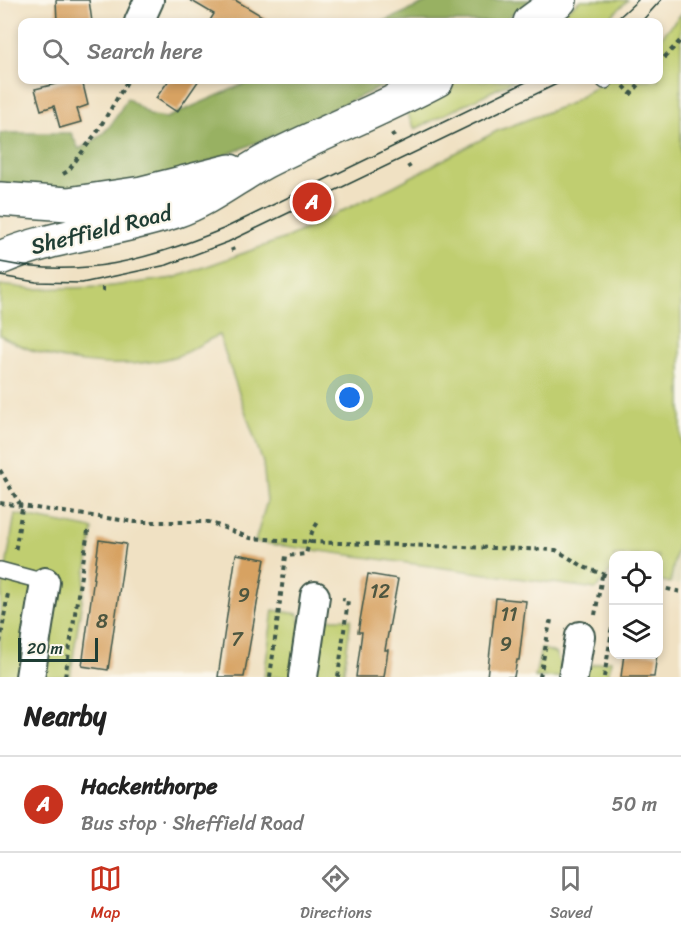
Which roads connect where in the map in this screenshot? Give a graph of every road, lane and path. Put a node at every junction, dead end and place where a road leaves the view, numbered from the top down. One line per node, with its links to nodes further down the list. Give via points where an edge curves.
1 (149, 0): 2 (street)
2 (141, 18)
3 (681, 40): 4 (path)
4 (663, 59)
5 (126, 84): 10 (path, via 97,132)
6 (429, 84): 9 (street, Sheffield Road)
7 (615, 84): 8 (path, via 631,94)
8 (640, 84)
9 (264, 163): 11 (street, Sheffield Road, via 113,198 68,204); 12 (street, Sheffield Road, via 179,210 132,225)
10 (60, 176)
11 (7, 201)
12 (6, 252)
13 (0, 503): 16 (path, via 135,522 209,522 250,538 556,550)
14 (88, 531): 24 (path)
15 (0, 570): 18 (lane)
16 (602, 576): 17 (path); 22 (path, via 593,627)
17 (609, 577)
18 (45, 582): 23 (street)
19 (663, 588): 20 (path)
20 (681, 592)
21 (315, 596): 25 (street)
22 (580, 636): 26 (street)
23 (30, 677)
24 (65, 677)
25 (303, 677)
26 (573, 677)

